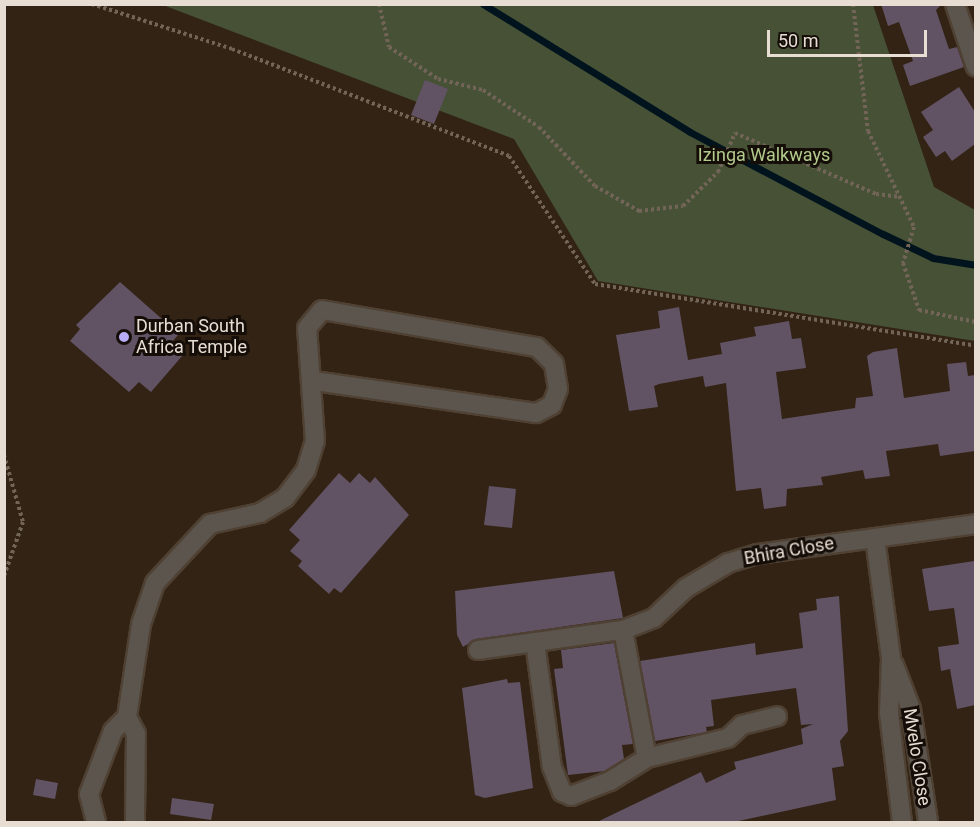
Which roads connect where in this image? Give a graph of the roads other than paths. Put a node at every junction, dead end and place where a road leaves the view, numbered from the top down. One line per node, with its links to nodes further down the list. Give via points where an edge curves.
1 (955, 4): 2 (street)
2 (975, 67)
3 (315, 381): 3 (street, via 307,328 322,310 343,310 537,347 554,364 558,389 552,405 537,413); 11 (street, via 315,441 306,470 285,498 260,513 210,524 181,549 155,583 141,624)
4 (975, 524): 5 (street, Bhira Close)
5 (875, 538): 6 (street, Bhira Close, via 728,563 686,588 654,618); 9 (street, Mvelo Close)
6 (623, 630): 7 (street, Bhira Close); 12 (street)
7 (535, 642): 8 (street, Bhira Close); 12 (street, via 552,767 562,792 585,792)
8 (478, 650)
9 (891, 658): 15 (street, Mvelo Close, via 889,713); 16 (street, Mvelo Close, via 911,709)
10 (777, 716): 12 (street, via 742,725 728,738)
11 (127, 717): 13 (street, via 113,731 89,794); 14 (street, via 136,734)
12 (647, 758)
13 (96, 822)
14 (135, 822)
15 (902, 822)
16 (928, 822)

